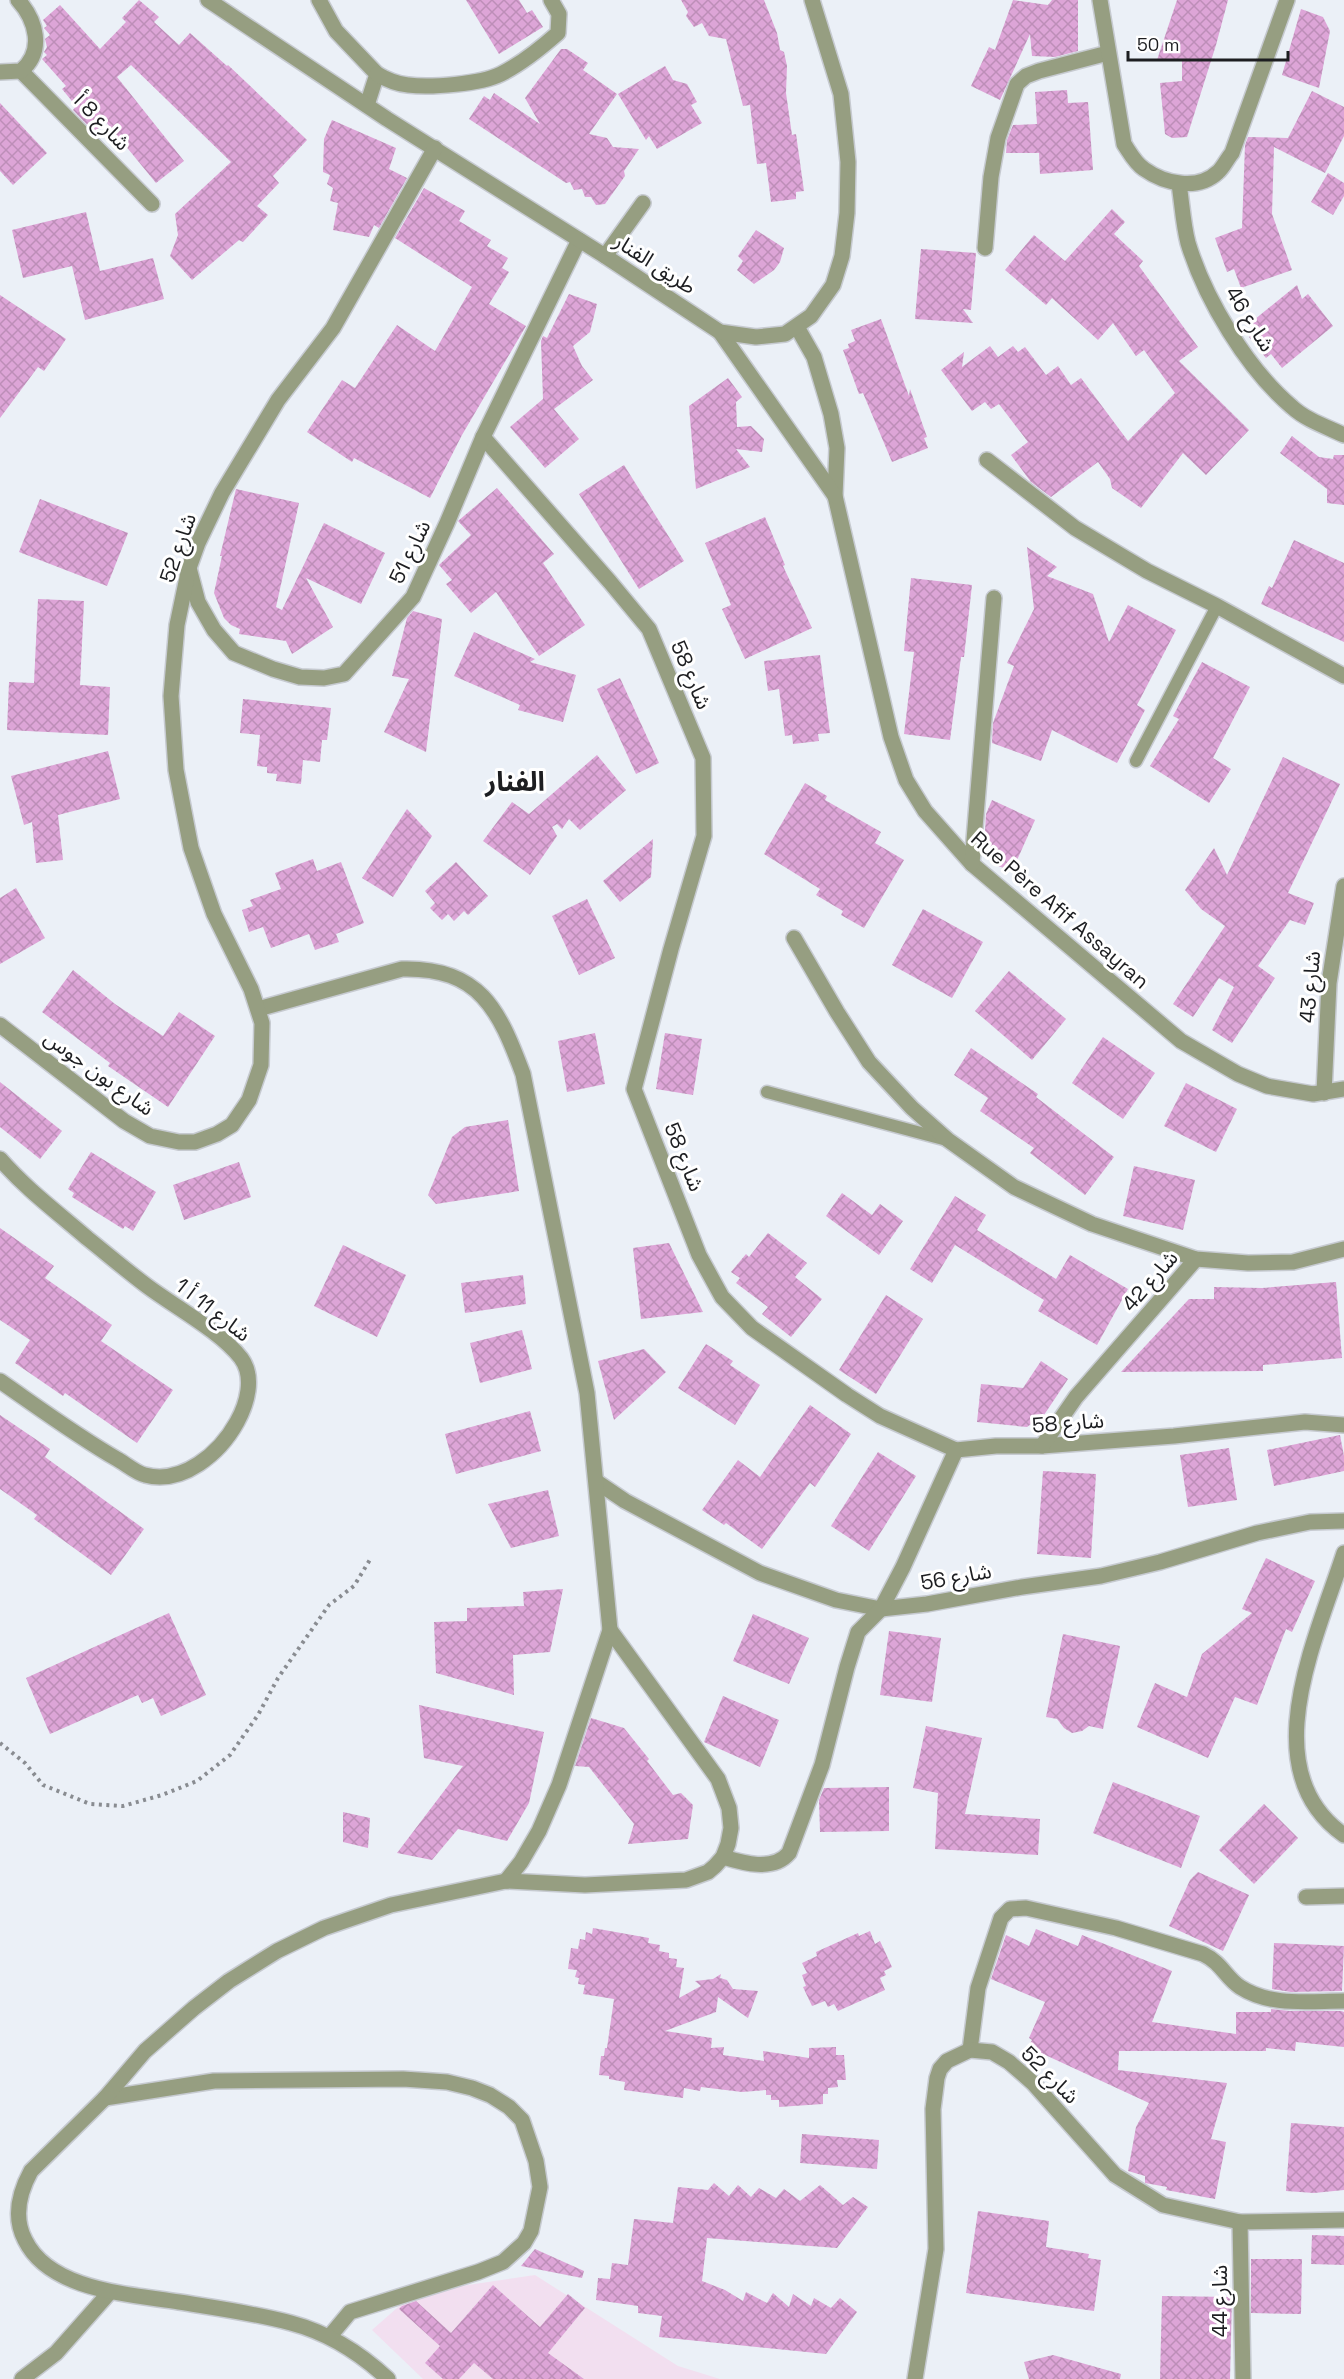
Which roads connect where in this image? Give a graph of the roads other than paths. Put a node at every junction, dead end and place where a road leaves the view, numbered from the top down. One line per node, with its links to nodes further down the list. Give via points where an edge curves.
1 (18, 0): 9 (street, via 33,20 36,33 33,58)
2 (208, 0): 12 (street, طريق الفنار)
3 (319, 0): 11 (street, via 336,31)
4 (551, 0): 11 (street, via 559,14 558,33 499,75 410,86)
5 (812, 0): 20 (street, طريق الفنار, via 841,94 848,162 847,213 842,256 833,285 824,301)
6 (1100, 0): 8 (street)
7 (1287, 0): 14 (street, via 1232,153 1218,172 1202,182)
8 (1108, 52): 14 (street, via 1124,144 1144,170); 18 (street, via 1039,71 1017,84 998,138)
9 (21, 71): 10 (street); 16 (street, شارع 8 أ)
10 (0, 72)
11 (378, 74): 12 (street)
12 (367, 105): 13 (street, طريق الفنار)
13 (435, 148): 17 (street, طريق الفنار); 26 (street, شارع 52, via 333,328 251,442 222,493)
14 (1179, 184): 22 (street, شارع 46, via 1188,242 1227,330 1292,408)
15 (642, 203): 19 (street)
16 (152, 204)
17 (579, 240): 19 (street, طريق الفنار); 23 (street, شارع 51)
18 (985, 249)
19 (605, 256): 21 (street, طريق الفنار)
20 (798, 327): 21 (street, طريق الفنار, via 773,336); 25 (street, Rue Père Afif Assayran, via 814,357 831,414 837,448)
21 (720, 332): 25 (street, Rue Père Afif Assayran)
22 (1344, 435)
23 (483, 438): 26 (street, شارع 51, via 413,597 344,674 300,677 234,653 214,630 198,602); 46 (street, شارع 58, via 649,629 703,758 704,836 634,1089 699,1255 722,1297 752,1328 880,1416)
24 (987, 460): 28 (street, via 1075,528 1147,571)
25 (835, 496): 31 (street, Rue Père Afif Assayran, via 891,737 906,780 925,811)
26 (189, 568): 34 (street, شارع 52, via 177,625 171,696 176,770 190,848 214,914)
27 (994, 598): 31 (street)
28 (1217, 606): 29 (street); 30 (lane)
29 (1344, 676)
30 (1136, 761)
31 (972, 864): 38 (street, Rue Père Afif Assayran, via 1181,1041 1267,1086)
32 (1344, 886): 38 (street, شارع 43, via 1329,983)
33 (794, 938): 39 (street, via 869,1062)
34 (258, 1009): 35 (street, شارع بون جوس, via 263,1034 261,1065 249,1100 232,1125 195,1142 150,1136 124,1121); 47 (street, via 402,969 422,968 463,980 498,1015 523,1074 587,1393)
35 (0, 1025)
36 (1344, 1089): 38 (street, Rue Père Afif Assayran)
37 (767, 1092): 39 (lane)
38 (1324, 1093)
39 (948, 1140): 42 (street, via 1014,1187 1092,1224)
40 (0, 1159): 43 (street, شارع 11 أ 1, via 25,1187 234,1351 242,1359 248,1389 245,1407 222,1444 188,1471 158,1476 144,1475 97,1448)
41 (1344, 1250): 42 (street, شارع 42, via 1293,1262)
42 (1196, 1259): 45 (street, شارع 42, via 1076,1397)
43 (0, 1381)
44 (1344, 1425): 45 (street, شارع 58, via 1305,1422)
45 (1042, 1446): 46 (street, شارع 58)
46 (956, 1450): 50 (street)
47 (597, 1482): 50 (street, شارع 56, via 760,1573 836,1600); 51 (street)
48 (1344, 1521): 50 (street, شارع 56, via 1310,1522 1257,1533 1101,1576)
49 (1344, 1553): 52 (street, via 1306,1670 1296,1738 1297,1767 1305,1791 1327,1824)
50 (881, 1609): 53 (street, via 858,1632 822,1766 789,1853 777,1863 765,1865)
51 (610, 1630): 53 (street, via 718,1779 729,1808 731,1828); 54 (street, via 559,1785 539,1831)
52 (1344, 1835)
53 (723, 1857): 54 (street, via 708,1872 686,1880 585,1885)
54 (506, 1881): 59 (street, via 391,1905 324,1928 277,1951 194,2008 145,2051)
55 (1344, 1896): 56 (street)
56 (1306, 1897)
57 (1344, 2001): 58 (street, via 1265,1999 1238,1986 1215,1960 1203,1954 1054,1913 1016,1908 1001,1918 978,1988)
58 (970, 2050): 61 (street, شارع 52, via 992,2052 1009,2062 1033,2083 1115,2175 1162,2205); 66 (street, via 947,2061 937,2078 933,2109 936,2249)
59 (105, 2098): 62 (street, via 31,2171 23,2186 18,2218 22,2234 39,2262); 63 (street, via 214,2081 403,2079 472,2088 509,2107 522,2120 534,2153 540,2187 531,2231 524,2243 503,2262 478,2272 350,2312)
60 (1344, 2220): 61 (street, شارع 52)
61 (1240, 2222): 67 (street, شارع 44)
62 (110, 2292): 63 (street, via 256,2315); 64 (street, via 56,2353)
63 (330, 2336): 65 (street, via 357,2352)
64 (22, 2379)
65 (388, 2379)
66 (915, 2379)
67 (1243, 2379)

